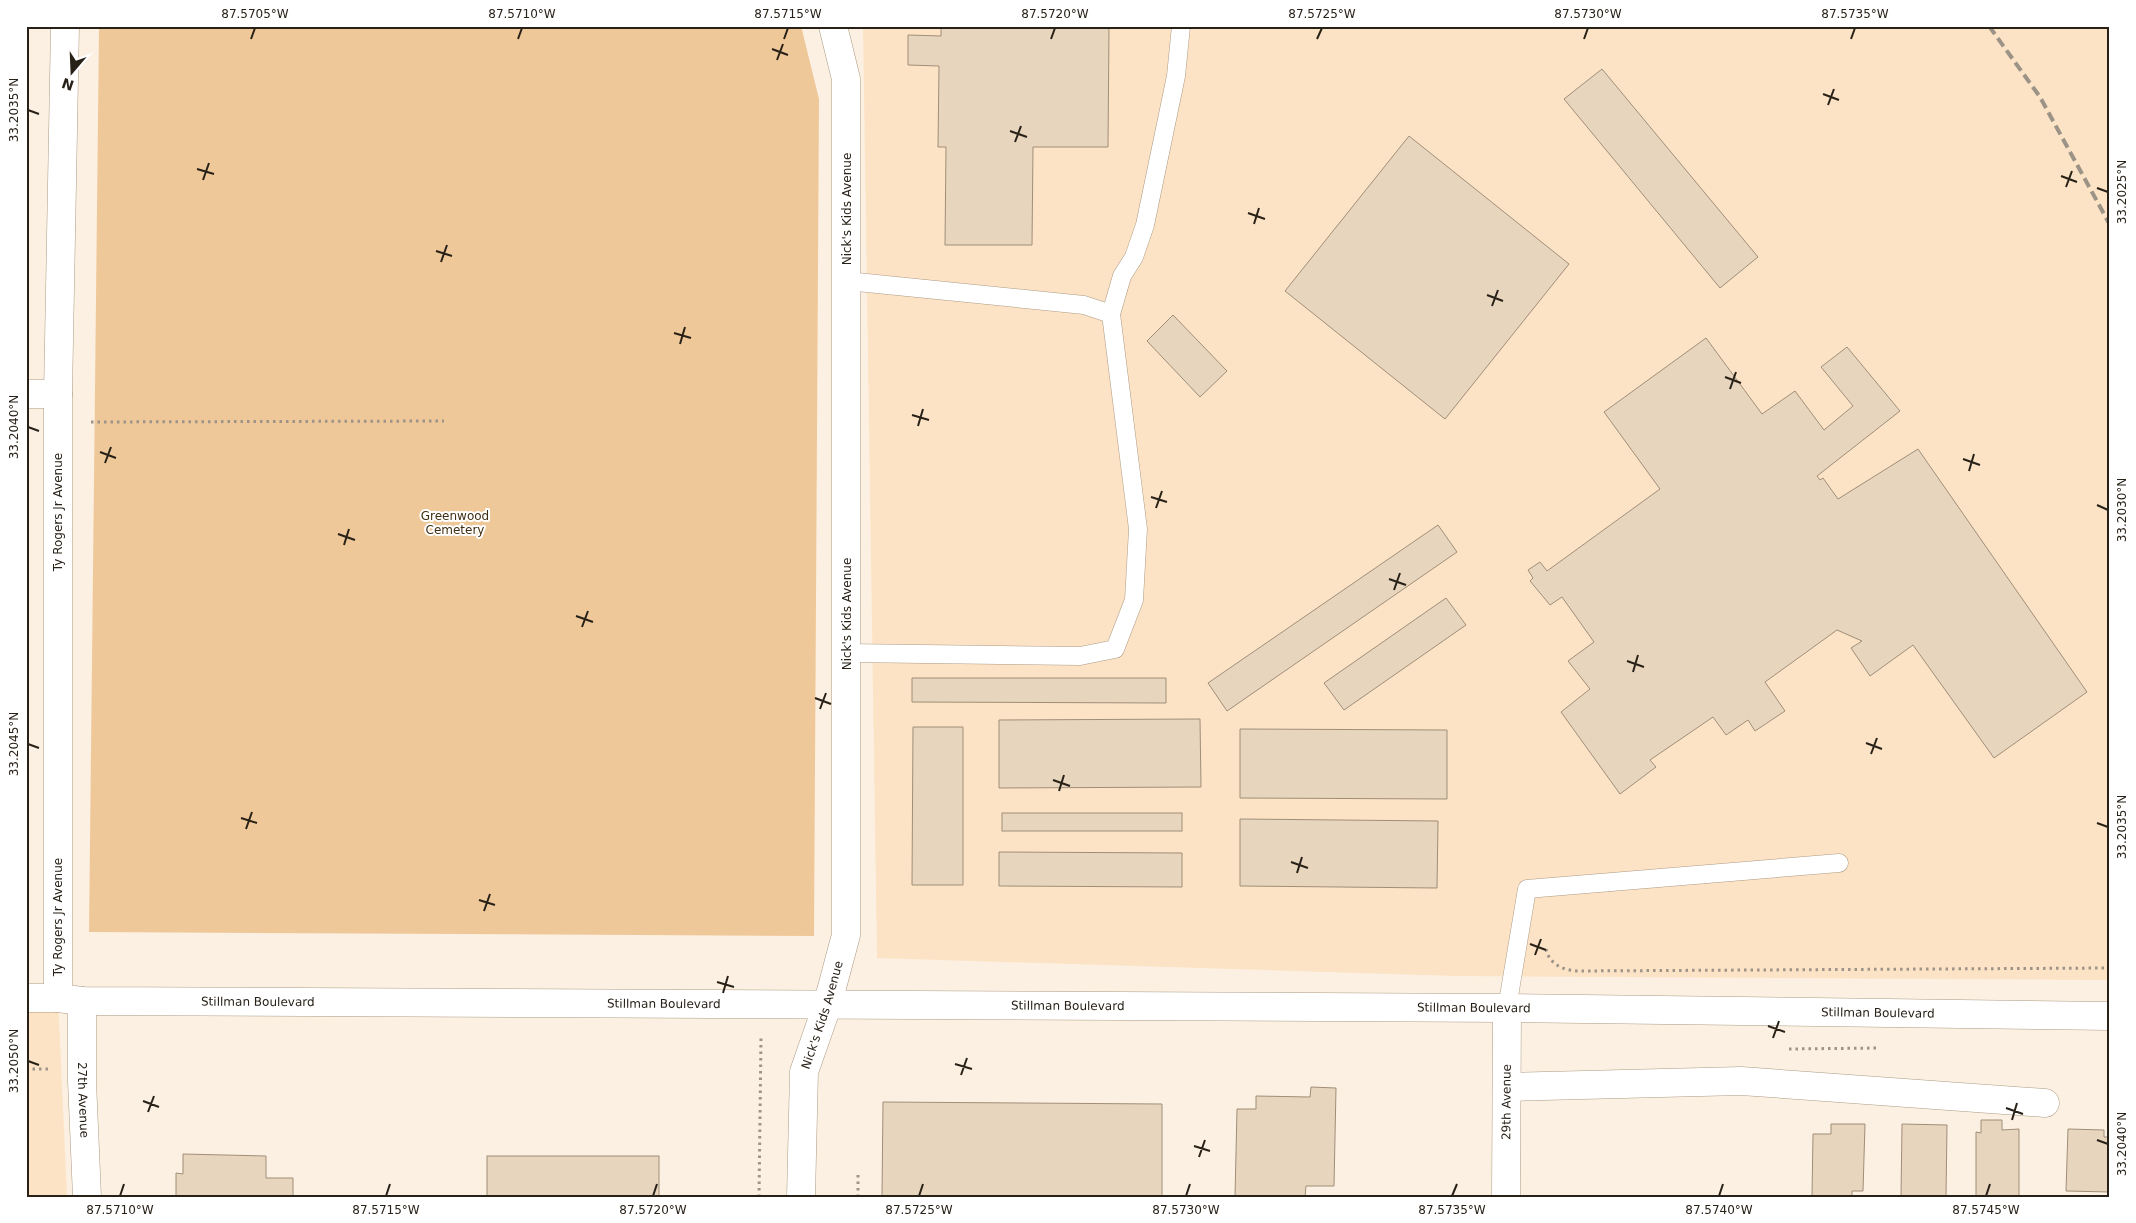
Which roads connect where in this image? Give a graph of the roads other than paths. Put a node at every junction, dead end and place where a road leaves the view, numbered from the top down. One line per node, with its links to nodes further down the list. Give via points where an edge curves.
1 (65, 26): 7 (street, Ty Rogers Jr Avenue)
2 (833, 26): 4 (street, Nick's Kids Avenue, via 846,79)
3 (1181, 26): 5 (lane, via 1176,76 1145,225 1134,257 1122,276)
4 (847, 280): 5 (lane, via 1084,305); 8 (street, Nick's Kids Avenue)
5 (1111, 314): 8 (lane, via 1138,529 1134,600 1115,650 1080,656)
6 (26, 394): 7 (street)
7 (58, 394): 11 (street, Ty Rogers Jr Avenue)
8 (847, 654): 12 (street, Nick's Kids Avenue, via 846,935)
9 (1840, 863): 13 (lane, via 1527,889)
10 (26, 998): 11 (street, Stillman Boulevard)
11 (70, 1000): 12 (street, Stillman Boulevard); 17 (street, 27th Avenue, via 82,1081)
12 (827, 1006): 13 (street, Stillman Boulevard); 18 (street, Nick's Kids Avenue, via 804,1072)
13 (1507, 1008): 14 (street, Stillman Boulevard); 15 (street, 29th Avenue)
14 (2110, 1016)
15 (1507, 1087): 16 (street, via 1741,1081); 19 (street, 29th Avenue)
16 (2045, 1103)
17 (87, 1197)
18 (801, 1197)
19 (1506, 1197)

